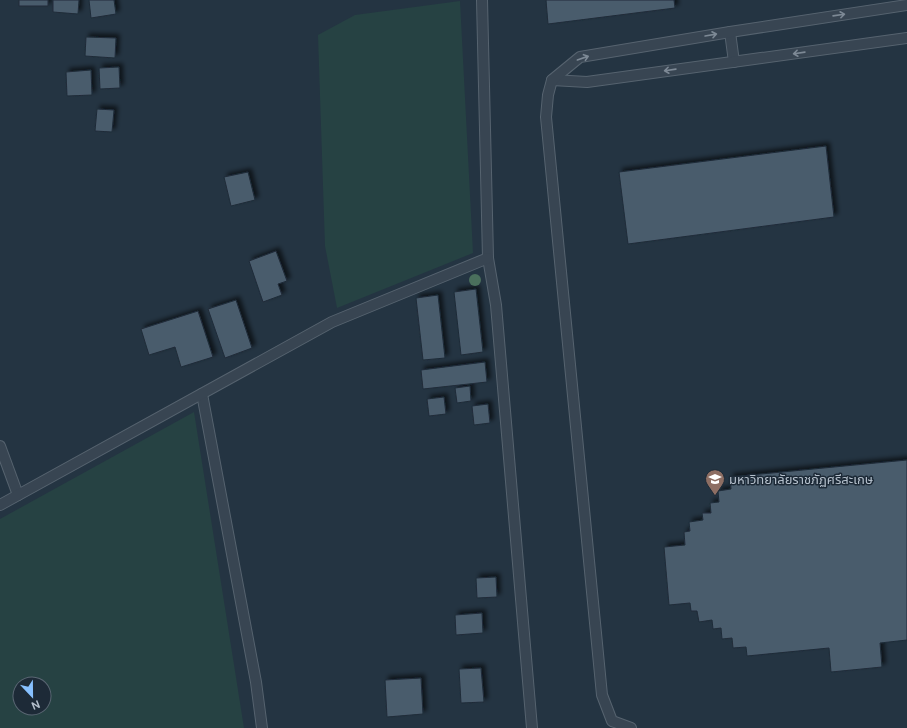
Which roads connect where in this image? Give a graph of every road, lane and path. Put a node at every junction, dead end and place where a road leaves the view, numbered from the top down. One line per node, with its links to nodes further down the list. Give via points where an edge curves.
1 (482, 0): 7 (lane)
2 (907, 5): 3 (lane, one-way to 2)
3 (730, 32): 5 (lane); 6 (lane, one-way to 3, via 580,57)
4 (907, 38): 5 (lane, one-way to 5)
5 (734, 62): 6 (lane, one-way to 6, via 587,82)
6 (552, 80): 14 (lane, via 546,117 602,695 612,721)
7 (488, 258): 8 (lane, via 332,322); 13 (lane, via 496,305)
8 (202, 394): 10 (lane); 12 (lane, via 256,682)
9 (0, 446): 10 (lane)
10 (18, 495): 11 (lane)
11 (0, 505)
12 (262, 728)
13 (532, 728)
14 (631, 728)

